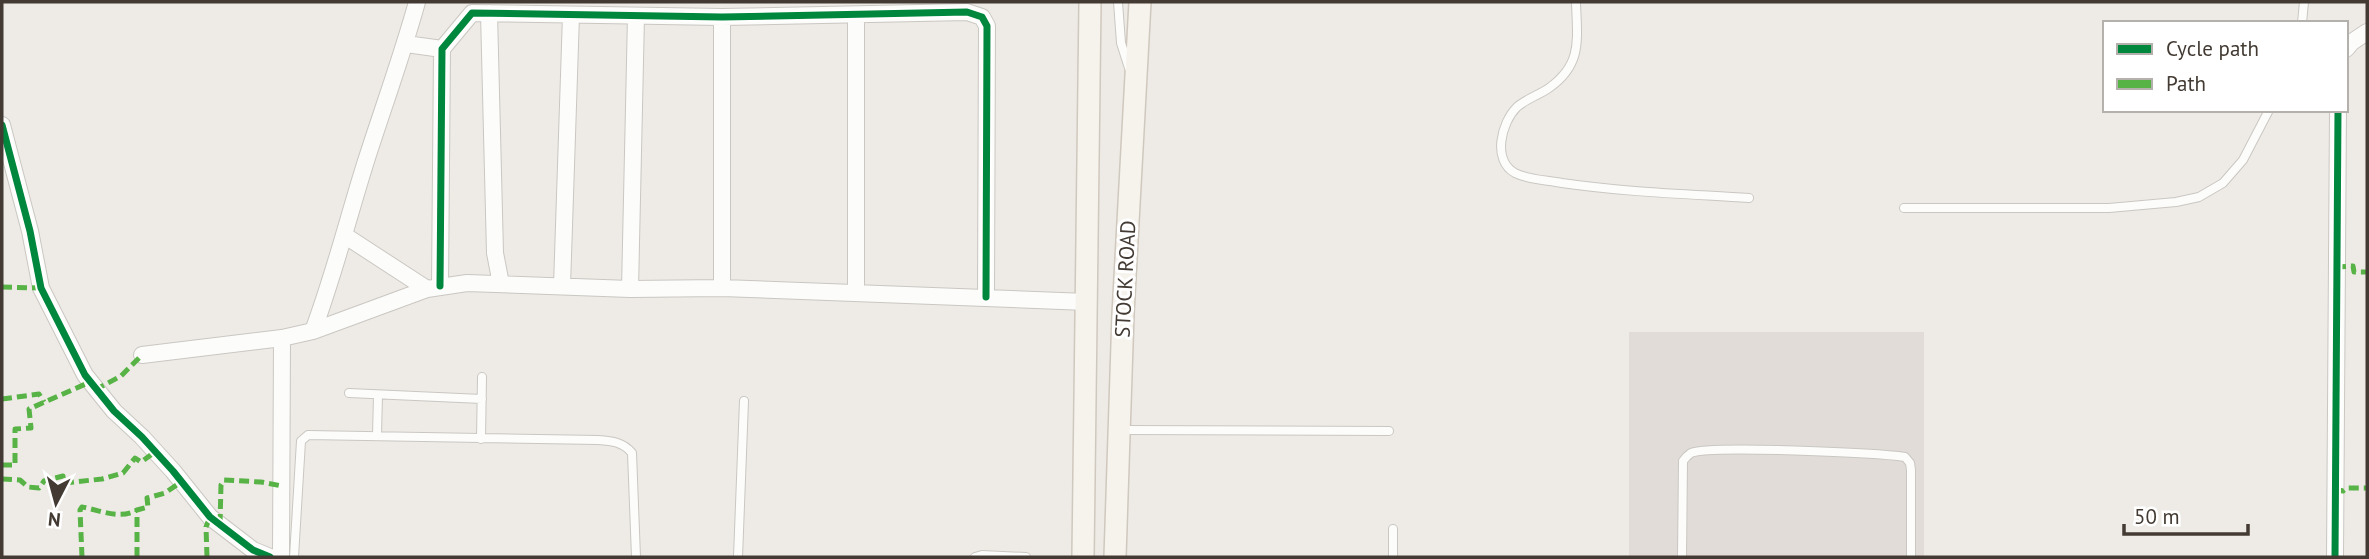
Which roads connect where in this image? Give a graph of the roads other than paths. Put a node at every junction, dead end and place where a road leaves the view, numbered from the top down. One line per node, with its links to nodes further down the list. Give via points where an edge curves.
1 (416, 2): 15 (street)
2 (1090, 2): 32 (main road, STOCK ROAD)
3 (1118, 2): 18 (lane, via 1121,43)
4 (1140, 2): 18 (main road, STOCK ROAD)
5 (1576, 2): 22 (lane, via 1572,65 1549,88 1517,107 1505,128 1502,154 1511,170 1529,178 1600,188)
6 (2304, 2): 13 (lane)
7 (470, 7): 8 (street); 17 (street)
8 (489, 13): 9 (street); 25 (street, via 495,253)
9 (571, 15): 10 (street); 26 (street)
10 (636, 16): 12 (street); 29 (street)
11 (856, 16): 12 (street); 30 (street); 31 (street, via 967,12 982,17 988,26)
12 (722, 17): 28 (street)
13 (2302, 21)
14 (2367, 32): 16 (street)
15 (405, 44): 17 (street); 24 (street)
16 (2348, 47)
17 (442, 49): 27 (street)
18 (1136, 90): 41 (main road, STOCK ROAD)
19 (2268, 112): 23 (lane, via 2243,160 2223,183 2199,197 2109,208)
20 (2338, 112): 58 (street)
21 (2, 125): 46 (street, via 41,288 85,375 210,517 253,551)
22 (1749, 198)
23 (1904, 208)
24 (344, 235): 27 (street); 33 (street)
25 (501, 284): 26 (street); 27 (street)
26 (562, 286): 29 (street)
27 (434, 287): 33 (street)
28 (722, 288): 29 (street); 30 (street)
29 (630, 289)
30 (856, 293): 31 (street)
31 (986, 297): 32 (street)
32 (1087, 302): 53 (main road, STOCK ROAD)
33 (313, 331): 34 (street)
34 (282, 338): 35 (street); 47 (street)
35 (142, 355)
36 (482, 377): 39 (lane)
37 (349, 394): 38 (lane)
38 (378, 395): 39 (lane); 43 (lane)
39 (482, 399): 44 (lane)
40 (744, 401): 50 (lane)
41 (1119, 430): 42 (lane); 54 (main road, STOCK ROAD)
42 (1390, 430)
43 (377, 435): 44 (lane); 48 (lane, via 308,436 301,441)
44 (481, 439): 49 (lane, via 606,441 626,446 632,453)
45 (1393, 529): 55 (lane)
46 (270, 557)
47 (281, 557)
48 (294, 557)
49 (636, 557)
50 (738, 557)
51 (975, 557): 52 (lane)
52 (1026, 557)
53 (1083, 557)
54 (1115, 557)
55 (1394, 557)
56 (1682, 557): 57 (lane, via 1683,461 1691,453 1740,450 1905,457 1911,470)
57 (1911, 557)
58 (2335, 557)

